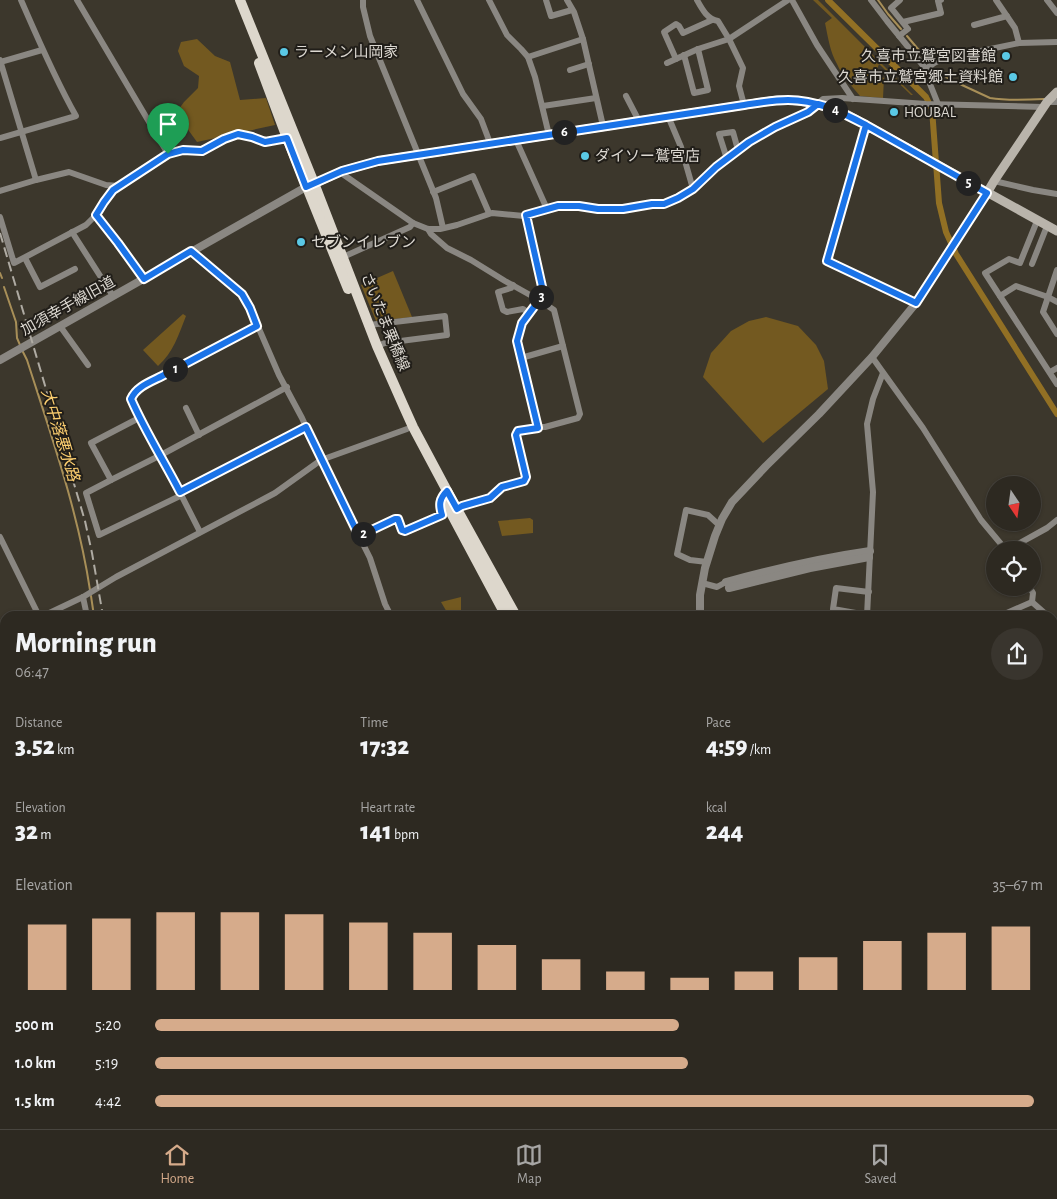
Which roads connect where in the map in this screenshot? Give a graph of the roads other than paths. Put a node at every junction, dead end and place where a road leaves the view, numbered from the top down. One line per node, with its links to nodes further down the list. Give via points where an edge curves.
1 (21, 0): 29 (street)
2 (77, 0): 59 (street)
3 (234, 0): 55 (main road, さいたま栗橋線)
4 (240, 0): 65 (main road, さいたま栗橋線)
5 (363, 0): 60 (street, via 373,43)
6 (417, 0): 57 (street, via 463,94 481,119)
7 (489, 0): 31 (street, via 507,35)
8 (546, 0): 17 (street, via 551,16)
9 (566, 0): 17 (street)
10 (696, 0): 20 (street)
11 (790, 0): 25 (street); 41 (street)
12 (871, 0): 23 (street)
13 (900, 0): 21 (street, via 891,8)
14 (941, 0): 21 (street, via 938,1 941,13)
15 (998, 1): 19 (street)
16 (1050, 1): 18 (street)
17 (572, 10): 24 (street)
18 (1057, 13)
19 (1007, 16): 22 (street); 27 (street)
20 (712, 20): 25 (street, via 718,21); 32 (street, via 683,34 676,24 664,32)
21 (903, 22): 23 (street, via 908,29)
22 (974, 25)
23 (899, 36): 36 (street)
24 (583, 39): 31 (street); 35 (street)
25 (729, 39): 28 (street); 45 (street, via 743,68 739,86)
26 (1057, 42): 27 (street)
27 (1020, 44): 36 (street, via 942,59)
28 (698, 49): 30 (street); 30 (street, via 708,90 694,93)
29 (42, 50): 33 (street); 52 (street, via 76,116)
30 (684, 56): 32 (street)
31 (528, 58): 47 (street)
32 (676, 59): 34 (street)
33 (0, 61): 52 (street)
34 (667, 63)
35 (588, 64): 37 (street); 40 (street)
36 (926, 69): 44 (street)
37 (570, 70)
38 (1057, 92): 46 (main road)
39 (626, 96): 49 (street)
40 (596, 98): 47 (street); 51 (street)
41 (853, 99): 43 (street, via 823,98); 44 (street)
42 (1057, 102): 46 (street)
43 (818, 104): 45 (main road, via 778,100); 50 (main road); 58 (street)
44 (936, 104): 46 (street)
45 (744, 105): 48 (main road)
46 (1045, 105): 64 (main road)
47 (543, 106): 53 (street)
48 (668, 116): 49 (main road); 67 (street)
49 (639, 121): 51 (main road)
50 (866, 125): 70 (main road); 87 (street)
51 (603, 126): 53 (main road)
52 (22, 132): 54 (street); 63 (street)
53 (549, 135): 56 (main road)
54 (0, 138)
55 (287, 138): 59 (street, via 265,142 238,134 202,151 183,150); 65 (main road, さいたま栗橋線)
56 (516, 140): 57 (main road); 72 (street)
57 (490, 144): 60 (main road)
58 (738, 150): 61 (street); 61 (street, via 733,132 719,134)
59 (168, 154): 66 (street)
60 (419, 154): 62 (main road); 69 (street)
61 (727, 158): 67 (street)
62 (342, 171): 65 (main road); 78 (street)
63 (36, 180): 66 (street, via 69,172 106,185); 68 (street)
64 (994, 181): 70 (main road); 71 (street)
65 (310, 185): 84 (street, 加須幸手線旧道); 85 (main road, さいたま栗橋線); 119 (main road, さいたま栗橋線, via 380,369)
66 (119, 186): 74 (street)
67 (693, 189): 72 (street, via 664,204 623,209 558,206)
68 (0, 192)
69 (434, 192): 73 (street, via 473,176); 80 (street)
70 (987, 193): 77 (main road); 98 (street)
71 (1057, 194)
72 (546, 209): 75 (street)
73 (489, 214): 75 (street); 80 (street)
74 (96, 215): 82 (street); 91 (street)
75 (526, 215): 96 (street, via 543,291)
76 (0, 217): 86 (street, via 14,263)
77 (1037, 220): 79 (main road); 94 (street, via 1020,263 1009,259 985,273)
78 (414, 223): 81 (street); 85 (street)
79 (1047, 226): 83 (main road); 88 (street)
80 (443, 228): 81 (street)
81 (428, 229): 92 (street, via 447,248)
82 (72, 232): 86 (street); 93 (street)
83 (1057, 232)
84 (191, 251): 91 (street, 加須幸手線旧道); 102 (street, via 242,294)
85 (343, 257): 100 (main road, さいたま栗橋線)
86 (24, 258): 89 (street, via 40,287)
87 (827, 261): 98 (street)
88 (1032, 264)
89 (75, 270)
90 (1057, 270): 95 (street)
91 (144, 279): 93 (street, 加須幸手線旧道)
92 (513, 285): 96 (street); 99 (street, via 498,292 503,310 523,309)
93 (113, 296): 101 (street, 加須幸手線旧道)
94 (1000, 296): 95 (street, via 1016,286); 111 (street)
95 (1048, 297): 97 (street); 103 (street, via 1043,312)
96 (539, 300): 99 (street); 105 (street, via 554,310)
97 (1057, 302)
98 (916, 303): 106 (street)
99 (529, 313): 107 (street, via 517,341)
100 (369, 325): 104 (main road, さいたま栗橋線); 104 (street, via 445,316 447,335)
101 (60, 326): 108 (street, 加須幸手線旧道); 109 (street)
102 (257, 326): 114 (street); 116 (street, via 145,384 131,399)
103 (1057, 334)
104 (377, 346): 125 (main road, さいたま栗橋線)
105 (563, 346): 107 (street); 118 (street, via 580,414 578,418)
106 (872, 357): 112 (street); 128 (street, via 732,502)
107 (521, 358): 118 (street)
108 (0, 360)
109 (88, 365)
110 (1057, 368): 111 (street)
111 (1050, 372): 113 (street)
112 (883, 373): 132 (street, via 923,428 981,520); 134 (street, via 867,424 873,492)
113 (1057, 384)
114 (287, 388): 117 (street); 120 (street)
115 (186, 408): 120 (street)
116 (139, 418): 121 (street); 123 (street, via 92,443)
117 (306, 427): 122 (street); 124 (street)
118 (538, 428): 126 (street, via 518,431 516,435 526,477 524,481 502,487 490,498)
119 (407, 429): 122 (street); 125 (main road, さいたま栗橋線)
120 (200, 435): 121 (street)
121 (161, 455): 123 (street); 124 (street)
122 (321, 460): 129 (street, via 275,493); 130 (street)
123 (111, 480): 124 (street, via 86,493 99,535)
124 (181, 493): 129 (street)
125 (444, 494): 126 (main road, さいたま栗橋線); 130 (street, via 439,504 442,515 405,531 395,519); 146 (main road, さいたま栗橋線)
126 (457, 509): 147 (main road, さいたま栗橋線)
127 (1057, 520): 133 (street)
128 (719, 525): 135 (street); 135 (street, via 708,515 686,510 677,554)
129 (200, 532): 140 (street)
130 (359, 536): 145 (street)
131 (0, 537): 142 (street)
132 (998, 541)
133 (1023, 541)
134 (870, 554): 137 (street, via 802,562); 138 (street)
135 (707, 562): 136 (street)
136 (702, 583): 137 (street, via 717,587); 148 (street)
137 (727, 585)
138 (869, 592): 149 (street, via 836,588 833,609); 150 (street)
139 (1033, 596): 141 (street)
140 (84, 597): 143 (street); 144 (street)
141 (1032, 602): 151 (street); 152 (street)
142 (37, 611)
143 (54, 611)
144 (86, 611)
145 (388, 611)
146 (503, 611)
147 (513, 611)
148 (700, 611)
149 (844, 611)
150 (867, 611)
151 (1011, 611)
152 (1042, 611)

